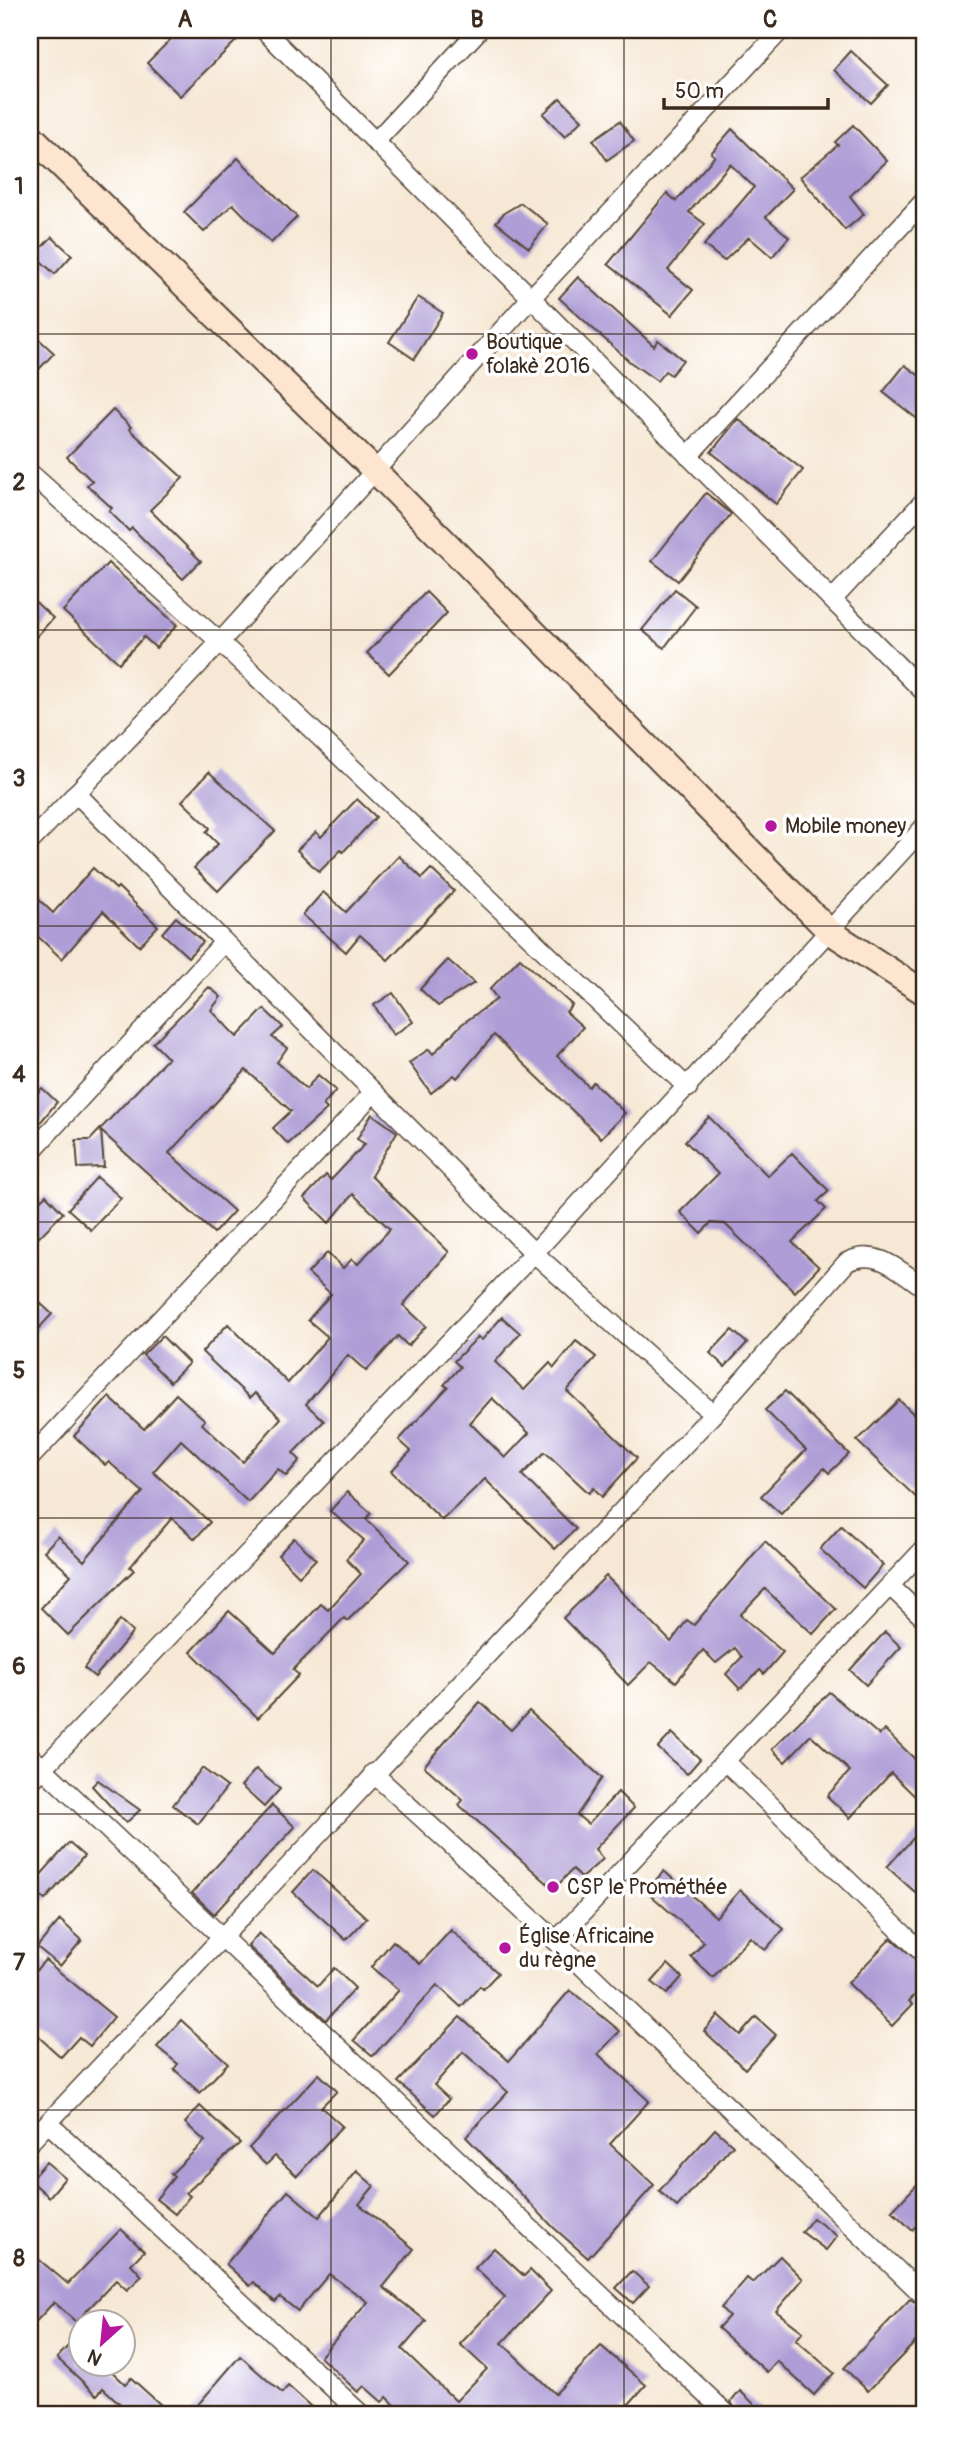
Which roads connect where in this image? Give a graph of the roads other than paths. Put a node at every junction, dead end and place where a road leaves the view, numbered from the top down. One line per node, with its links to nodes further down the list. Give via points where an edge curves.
1 (264, 30): 5 (street)
2 (479, 30): 5 (street)
3 (781, 30): 7 (street)
4 (30, 135): 9 (street)
5 (375, 142): 7 (street)
6 (925, 200): 8 (street)
7 (531, 298): 8 (street); 9 (street)
8 (688, 456): 12 (street)
9 (376, 472): 13 (street); 18 (street)
10 (33, 482): 13 (street)
11 (925, 500): 12 (street)
12 (832, 600): 14 (street)
13 (220, 642): 15 (street); 21 (street)
14 (925, 693)
15 (76, 793): 17 (street); 19 (street)
16 (925, 826): 18 (street)
17 (30, 842)
18 (830, 931): 20 (street); 21 (street)
19 (224, 942): 22 (street); 23 (street)
20 (925, 993)
21 (688, 1087): 24 (street)
22 (374, 1091): 24 (street); 27 (street)
23 (30, 1153)
24 (534, 1253): 26 (street); 32 (street)
25 (925, 1288): 26 (street, via 880,1258 861,1255 848,1262)
26 (713, 1414): 33 (street)
27 (30, 1458)
28 (925, 1548): 29 (street)
29 (890, 1586): 30 (street); 31 (street)
30 (925, 1619)
31 (725, 1761): 36 (street); 37 (street)
32 (36, 1762): 34 (street); 35 (street)
33 (373, 1773): 35 (street); 36 (street)
34 (30, 1782)
35 (221, 1937): 38 (street); 42 (street)
36 (556, 1941): 40 (street)
37 (925, 1955)
38 (48, 2123): 39 (street); 41 (street)
39 (30, 2142)
40 (925, 2297)
41 (362, 2415)
42 (728, 2415)

